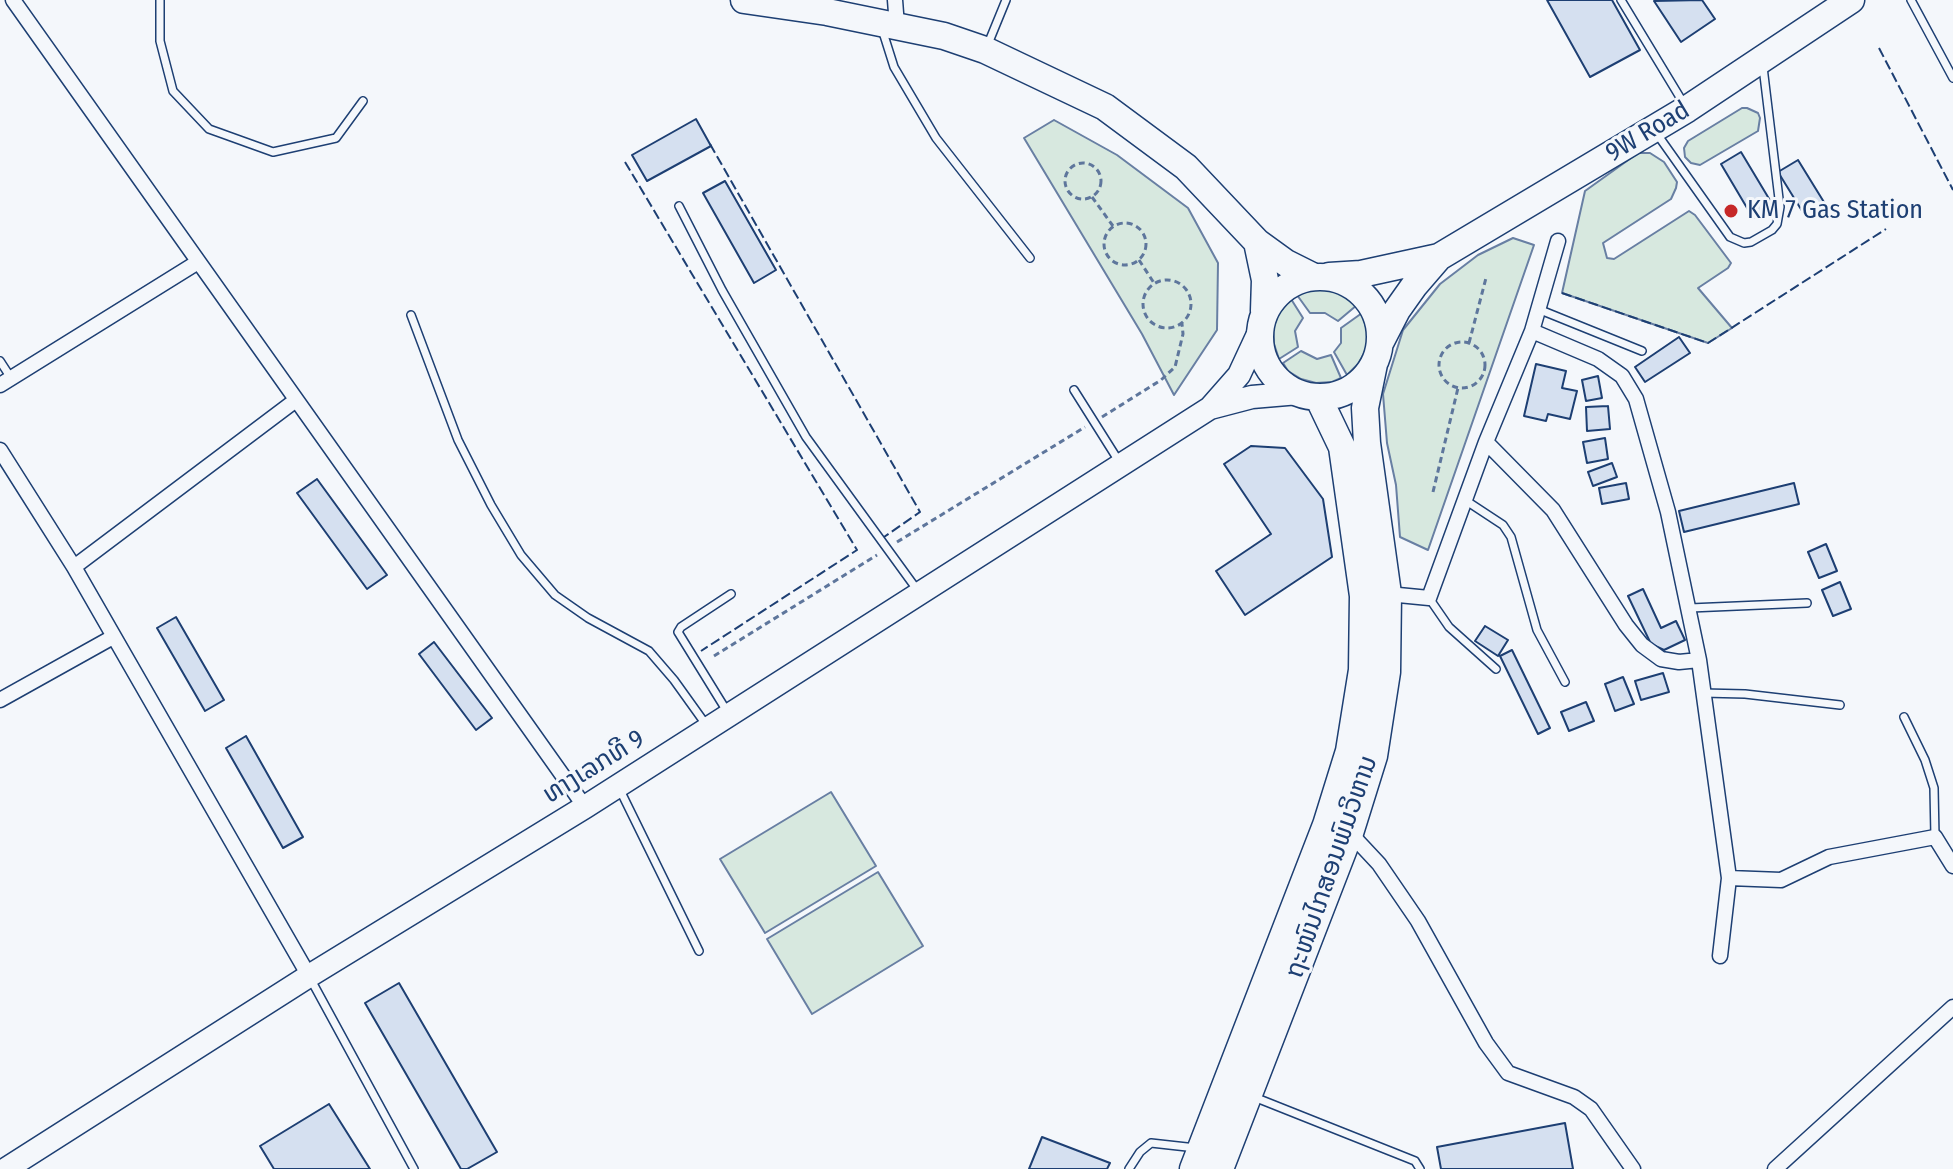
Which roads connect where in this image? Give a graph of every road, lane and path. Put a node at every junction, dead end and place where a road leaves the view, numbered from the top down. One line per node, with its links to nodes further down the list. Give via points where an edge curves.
1 (13, 0): 23 (street)
2 (160, 0): 12 (lane, via 160,41 173,91 209,129 273,152 336,138)
3 (744, 0): 8 (highway)
4 (1006, 0): 9 (lane)
5 (1621, 0): 13 (lane)
6 (1851, 0): 10 (highway, 9W Road, via 1825,11)
7 (1911, 0): 11 (lane)
8 (891, 16): 9 (highway); 21 (lane, via 894,67 936,138)
9 (985, 50): 19 (highway, via 1105,107 1186,167)
10 (1762, 59): 13 (highway, 9W Road); 14 (lane, via 1780,207 1772,230 1751,242 1730,237)
11 (1953, 78)
12 (363, 101)
13 (1687, 109): 14 (highway, 9W Road)
14 (1653, 129): 20 (highway, 9W Road)
15 (1092, 197): 15 (path, via 1081,199 1067,190 1066,173 1074,165 1086,163 1097,169 1101,181); 17 (path)
16 (679, 206): 48 (lane, via 806,437)
17 (1113, 226): 22 (path, via 1127,223 1140,229 1146,241); 22 (path, via 1104,237 1107,257 1126,266)
18 (1558, 241): 27 (street)
19 (1257, 242): 24 (highway, via 1286,263); 29 (highway, via 1265,280)
20 (1439, 257): 24 (highway, via 1361,274); 34 (highway, via 1397,310)
21 (1030, 258)
22 (1139, 260): 26 (path)
23 (198, 262): 36 (street); 40 (street)
24 (1320, 276): 29 (highway, via 1293,282 1276,295); 34 (highway, via 1346,282 1373,307 1380,325)
25 (1486, 278): 32 (path)
26 (1154, 283): 30 (path, via 1178,282 1190,294 1191,310); 30 (path, via 1144,295 1147,317 1166,328)
27 (1538, 309): 31 (street); 33 (lane)
28 (411, 315): 66 (lane, via 458,440 521,555 555,595 649,651)
29 (1262, 322): 39 (highway, via 1261,351 1269,369 1282,384); 41 (main road, ທາງເລກທີ 9, via 1239,375)
30 (1182, 324): 42 (path, via 1175,367)
31 (1532, 331): 43 (street); 55 (street, via 1598,359 1622,376 1636,399)
32 (1469, 343): 37 (path, via 1482,353 1486,367 1478,383); 37 (path, via 1451,345 1439,363 1443,378)
33 (1642, 351)
34 (1377, 354): 39 (highway, via 1365,378 1351,389); 52 (highway, ຖະໜົນໄກສອນພົມວິຫານ, via 1365,408)
35 (0, 361): 36 (lane)
36 (6, 382)
37 (1458, 388): 46 (path)
38 (1074, 390): 42 (lane)
39 (1308, 395): 41 (main road, ທາງເລກທີ 9, via 1252,397); 69 (highway, ຖະໜົນໄກສອນພົມວິຫານ, via 1342,447 1363,596 1362,670)
40 (296, 400): 49 (street); 68 (street)
41 (1210, 408): 45 (main road, ທາງເລກທີ 9)
42 (1094, 421): 45 (lane); 48 (path)
43 (1486, 442): 47 (street); 58 (street, via 1553,510 1642,645 1661,659)
44 (0, 451): 49 (street)
45 (1121, 465): 51 (main road, ທາງເລກທີ 9)
46 (1433, 492)
47 (1465, 500): 53 (street); 60 (lane, via 1503,525 1511,537 1537,630)
48 (886, 549): 51 (lane); 57 (path)
49 (74, 567): 56 (street)
50 (731, 594): 64 (lane, via 678,632)
51 (919, 594): 64 (main road, ທາງເລກທີ 9)
52 (1388, 594): 53 (street); 69 (highway, ຖະໜົນໄກສອນພົມວິຫານ, via 1387,672 1374,756)
53 (1429, 598): 59 (lane, via 1449,627)
54 (1807, 603): 55 (lane)
55 (1690, 608): 58 (street)
56 (113, 637): 62 (street); 75 (street)
57 (714, 656)
58 (1699, 660): 61 (street)
59 (1496, 669)
60 (1565, 682)
61 (1703, 693): 63 (lane); 72 (street)
62 (0, 700)
63 (1840, 705)
64 (730, 715): 66 (main road, ທາງເລກທີ 9)
65 (1904, 717): 70 (lane, via 1934,788)
66 (709, 728): 67 (main road, ທາງເລກທີ 9)
67 (618, 786): 68 (main road, ທາງເລກທີ 9); 73 (lane)
68 (585, 807): 75 (main road, ທາງເລກທີ 9)
69 (1338, 829): 77 (highway, ຖະໜົນໄກສອນພົມວິຫານ); 78 (highway, ຖະໜົນໄກສອນພົມວິຫານ); 83 (street, via 1379,864 1508,1073 1574,1097 1591,1109)
70 (1935, 837): 71 (street); 72 (street, via 1829,857 1781,880)
71 (1953, 866)
72 (1729, 878): 74 (street)
73 (699, 951)
74 (1720, 956)
75 (309, 976): 79 (main road, ທາງເລກທີ 9); 80 (lane)
76 (1953, 1007): 84 (street)
77 (1249, 1095): 78 (highway, ຖະໜົນໄກສອນພົມວິຫານ); 82 (lane, via 1415,1161)
78 (1210, 1160): 81 (lane, via 1151,1143)
79 (6, 1169)
80 (414, 1169)
81 (1129, 1169)
82 (1420, 1169)
83 (1633, 1169)
84 (1775, 1169)

